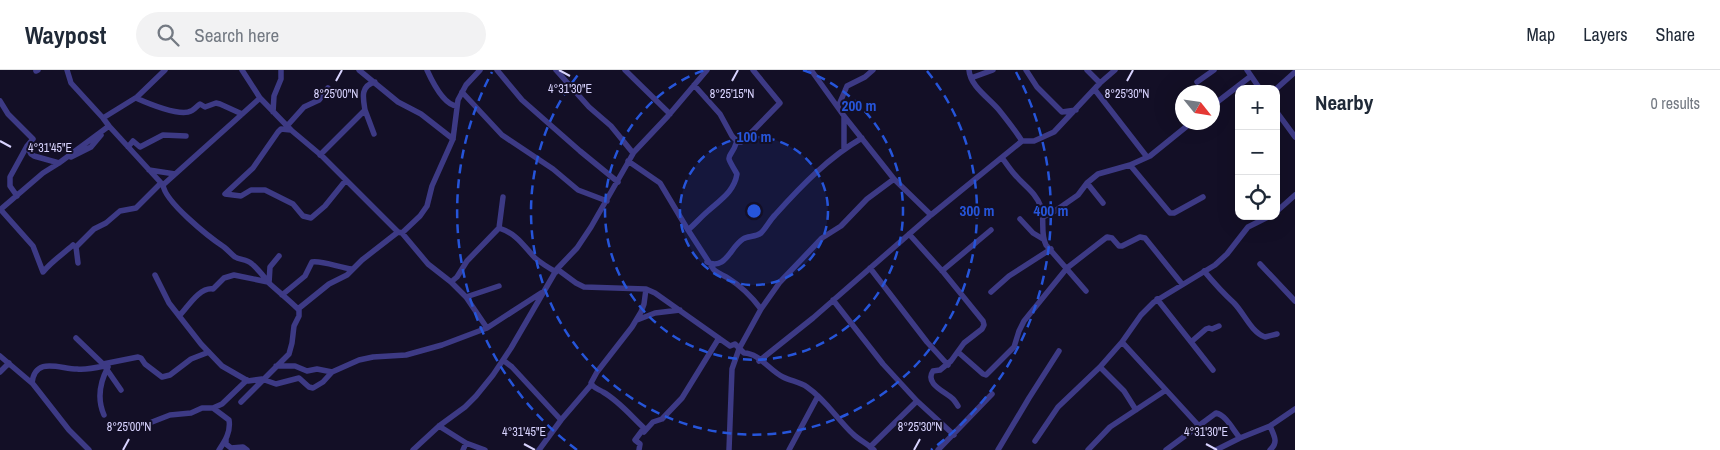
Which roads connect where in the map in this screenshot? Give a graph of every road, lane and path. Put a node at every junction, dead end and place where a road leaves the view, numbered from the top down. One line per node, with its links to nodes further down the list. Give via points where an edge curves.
1 (67, 70): 47 (street, via 72,83)
2 (165, 70): 34 (street)
3 (242, 70): 35 (street)
4 (281, 70): 42 (street)
5 (359, 70): 25 (street)
6 (427, 70): 38 (street, via 449,103)
7 (480, 70): 33 (street)
8 (497, 70): 72 (street, via 522,100)
9 (556, 70): 62 (street, via 611,126)
10 (625, 70): 44 (street)
11 (707, 70): 28 (street)
12 (753, 70): 56 (street, via 780,103 746,138)
13 (811, 70): 39 (street)
14 (873, 70): 39 (street, via 847,86)
15 (969, 70): 24 (street)
16 (993, 70): 24 (street)
17 (1026, 70): 41 (street, via 1037,87 1062,112)
18 (1087, 70): 27 (street)
19 (1115, 70): 27 (street)
20 (1214, 70): 26 (street)
21 (1247, 70): 23 (street)
22 (1295, 72): 30 (street)
23 (1251, 76): 29 (street); 36 (street)
24 (971, 78): 57 (street)
25 (375, 82): 40 (street, via 364,90); 55 (street, via 398,102 421,114)
26 (1197, 82)
27 (1100, 83): 32 (street)
28 (694, 85): 44 (street); 56 (street, via 720,114)
29 (1257, 85)
30 (1280, 86)
31 (328, 88): 49 (street, via 319,100 304,107)
32 (1094, 90): 41 (street); 63 (street)
33 (462, 92): 38 (street); 79 (street, via 502,135 578,190)
34 (136, 98): 43 (street, via 185,113 200,104 204,107 216,104); 47 (street)
35 (260, 98): 42 (street); 43 (street)
36 (1220, 100)
37 (0, 101): 58 (street, via 33,139)
38 (457, 106): 55 (street)
39 (838, 107): 45 (street)
40 (365, 110): 51 (street); 61 (street)
41 (1076, 110): 57 (street, via 1049,135 1034,141)
42 (273, 112): 49 (street)
43 (242, 114): 69 (street)
44 (670, 114): 62 (street)
45 (844, 116): 54 (street); 60 (street)
46 (1280, 116): 53 (street)
47 (104, 118): 48 (street)
48 (109, 126): 59 (street); 65 (street)
49 (289, 128): 61 (street); 71 (street, via 278,132 253,168 225,194 241,196 251,190 265,190 293,204 303,216 311,218)
50 (1182, 130): 63 (street)
51 (374, 134)
52 (186, 136): 59 (street, via 163,135 140,147 133,141)
53 (1295, 136)
54 (862, 138): 60 (street); 70 (street)
55 (453, 139): 90 (street, via 432,186 427,206)
56 (737, 141): 88 (street, via 728,157 737,174 733,187)
57 (1022, 141): 64 (street)
58 (27, 146): 65 (street, via 34,156); 76 (street, via 10,181)
59 (128, 147): 68 (street)
60 (844, 149): 96 (street, via 780,209 760,234 743,240 720,263)
61 (320, 154): 71 (street)
62 (633, 154): 66 (street)
63 (1147, 157): 67 (street)
64 (1002, 158): 83 (street); 84 (street, via 1034,193)
65 (62, 160): 76 (street)
66 (628, 161): 72 (street); 88 (street, via 660,183)
67 (1130, 165): 73 (street, via 1098,174); 78 (street, via 1170,213)
68 (149, 170): 69 (street); 74 (street)
69 (175, 174): 74 (street)
70 (894, 179): 83 (street); 120 (street, via 867,199 841,226 822,238 780,282)
71 (346, 180): 90 (street)
72 (618, 182): 79 (street)
73 (1087, 183): 80 (street); 84 (street, via 1078,195)
74 (162, 184): 97 (street, via 136,208 120,211 94,229 76,247); 106 (street, via 173,204 207,236 236,258 252,263)
75 (1295, 195): 81 (street)
76 (17, 196): 82 (street)
77 (503, 197): 87 (street)
78 (1203, 197)
79 (607, 202): 102 (street, via 583,240)
80 (1103, 203)
81 (1280, 208)
82 (0, 210): 93 (street, via 33,246 43,272)
83 (931, 215): 91 (street)
84 (1043, 217): 92 (street)
85 (1020, 219): 92 (street)
86 (1262, 220): 103 (street, via 1248,227 1227,254)
87 (499, 228): 102 (street, via 518,238 535,257); 107 (street)
88 (688, 230): 96 (street)
89 (991, 230): 104 (street)
90 (400, 233): 101 (street); 107 (street, via 428,264)
91 (909, 234): 99 (street); 104 (street)
92 (1043, 239): 94 (street)
93 (73, 244)
94 (1051, 249): 100 (street); 113 (street, via 1009,276)
95 (279, 256): 106 (street, via 270,267)
96 (707, 262): 120 (street, via 719,275 727,276 750,295)
97 (78, 263)
98 (1260, 264): 118 (street)
99 (870, 268): 117 (street); 140 (street)
100 (1067, 268): 108 (street, via 1107,237 1122,246 1143,237); 111 (street); 134 (street, via 1024,321 1014,347 986,375)
101 (352, 269): 114 (street, via 314,261 305,276); 119 (street)
102 (556, 270): 110 (street, via 584,287); 112 (street)
103 (1204, 271): 108 (street); 126 (street, via 1257,333 1265,337)
104 (942, 272): 134 (street, via 984,325)
105 (155, 275): 122 (street)
106 (269, 282): 114 (street); 122 (street, via 241,275 229,276 214,289 201,292)
107 (451, 282): 115 (street)
108 (1182, 284): 116 (street)
109 (499, 286): 115 (street)
110 (646, 289): 121 (street); 123 (street, via 643,308)
111 (1086, 291)
112 (543, 292): 125 (street); 137 (street)
113 (991, 292)
114 (282, 294): 119 (street)
115 (466, 297): 125 (street)
116 (1158, 299): 129 (street, via 1146,309); 130 (street)
117 (833, 300): 138 (street); 159 (street)
118 (1295, 301)
119 (298, 309): 135 (street)
120 (761, 309): 131 (street)
121 (680, 310): 123 (street, via 655,313); 128 (street)
122 (179, 316): 133 (street)
123 (636, 320): 153 (street, via 591,379)
124 (1219, 326): 130 (street, via 1206,329)
125 (487, 328): 147 (street, via 406,355 359,360)
126 (1277, 334)
127 (76, 338): 141 (street)
128 (720, 338): 131 (street); 175 (street, via 682,398 662,419 653,422)
129 (1122, 342): 144 (street); 156 (street)
130 (1191, 342): 145 (street)
131 (739, 348): 138 (street); 186 (street, via 732,369)
132 (1060, 351): 189 (street)
133 (209, 352): 141 (street, via 191,359 162,378 138,357); 150 (street, via 222,366)
134 (958, 352): 140 (street)
135 (289, 354): 142 (street); 143 (street)
136 (0, 356): 139 (street)
137 (503, 360): 166 (street); 168 (street, via 476,396)
138 (758, 360): 158 (street, via 783,377 808,387)
139 (9, 363): 146 (street); 152 (street)
140 (948, 365): 161 (street, via 933,371 931,378 940,391 953,398)
141 (105, 366): 152 (street, via 76,369 43,367 35,373); 155 (street); 165 (street, via 100,387 100,406)
142 (276, 366): 143 (street); 149 (street)
143 (292, 366): 147 (street, via 307,371 317,368); 148 (street)
144 (1100, 367): 164 (street, via 1124,391); 174 (street, via 1058,407)
145 (1213, 370)
146 (0, 372)
147 (332, 372): 148 (street, via 314,388)
148 (299, 378): 149 (street, via 276,384)
149 (262, 379): 151 (street); 160 (street)
150 (246, 380): 151 (street); 154 (street)
151 (254, 381): 154 (street)
152 (32, 384): 178 (street, via 68,430)
153 (591, 385): 166 (street); 175 (street, via 619,403 644,428 635,440)
154 (240, 388): 162 (street)
155 (121, 390)
156 (1166, 390): 164 (street); 169 (street)
157 (992, 394): 171 (street)
158 (818, 396): 177 (street, via 854,435); 187 (street)
159 (917, 401): 171 (street); 177 (street)
160 (241, 402)
161 (958, 406)
162 (213, 408): 167 (street, via 170,415); 173 (street, via 229,420)
163 (1295, 409): 170 (street)
164 (1136, 410): 190 (street, via 1110,427)
165 (104, 415)
166 (561, 420): 184 (street)
167 (152, 422)
168 (439, 426): 176 (street); 181 (street)
169 (1198, 426): 172 (street, via 1220,413); 191 (street)
170 (1270, 426): 172 (street); 193 (street, via 1276,442)
171 (954, 435): 188 (street)
172 (1240, 438): 192 (street)
173 (226, 439): 179 (street); 180 (street, via 231,448)
174 (1035, 441)
175 (638, 442): 185 (street)
176 (466, 443): 182 (street); 183 (street)
177 (873, 449)
178 (89, 450)
179 (219, 450)
180 (247, 450)
181 (413, 450)
182 (463, 450)
183 (485, 450)
184 (539, 450)
185 (639, 450)
186 (729, 450)
187 (789, 450)
188 (938, 450)
189 (998, 450)
190 (1088, 450)
191 (1166, 450)
192 (1216, 450)
193 (1270, 450)

